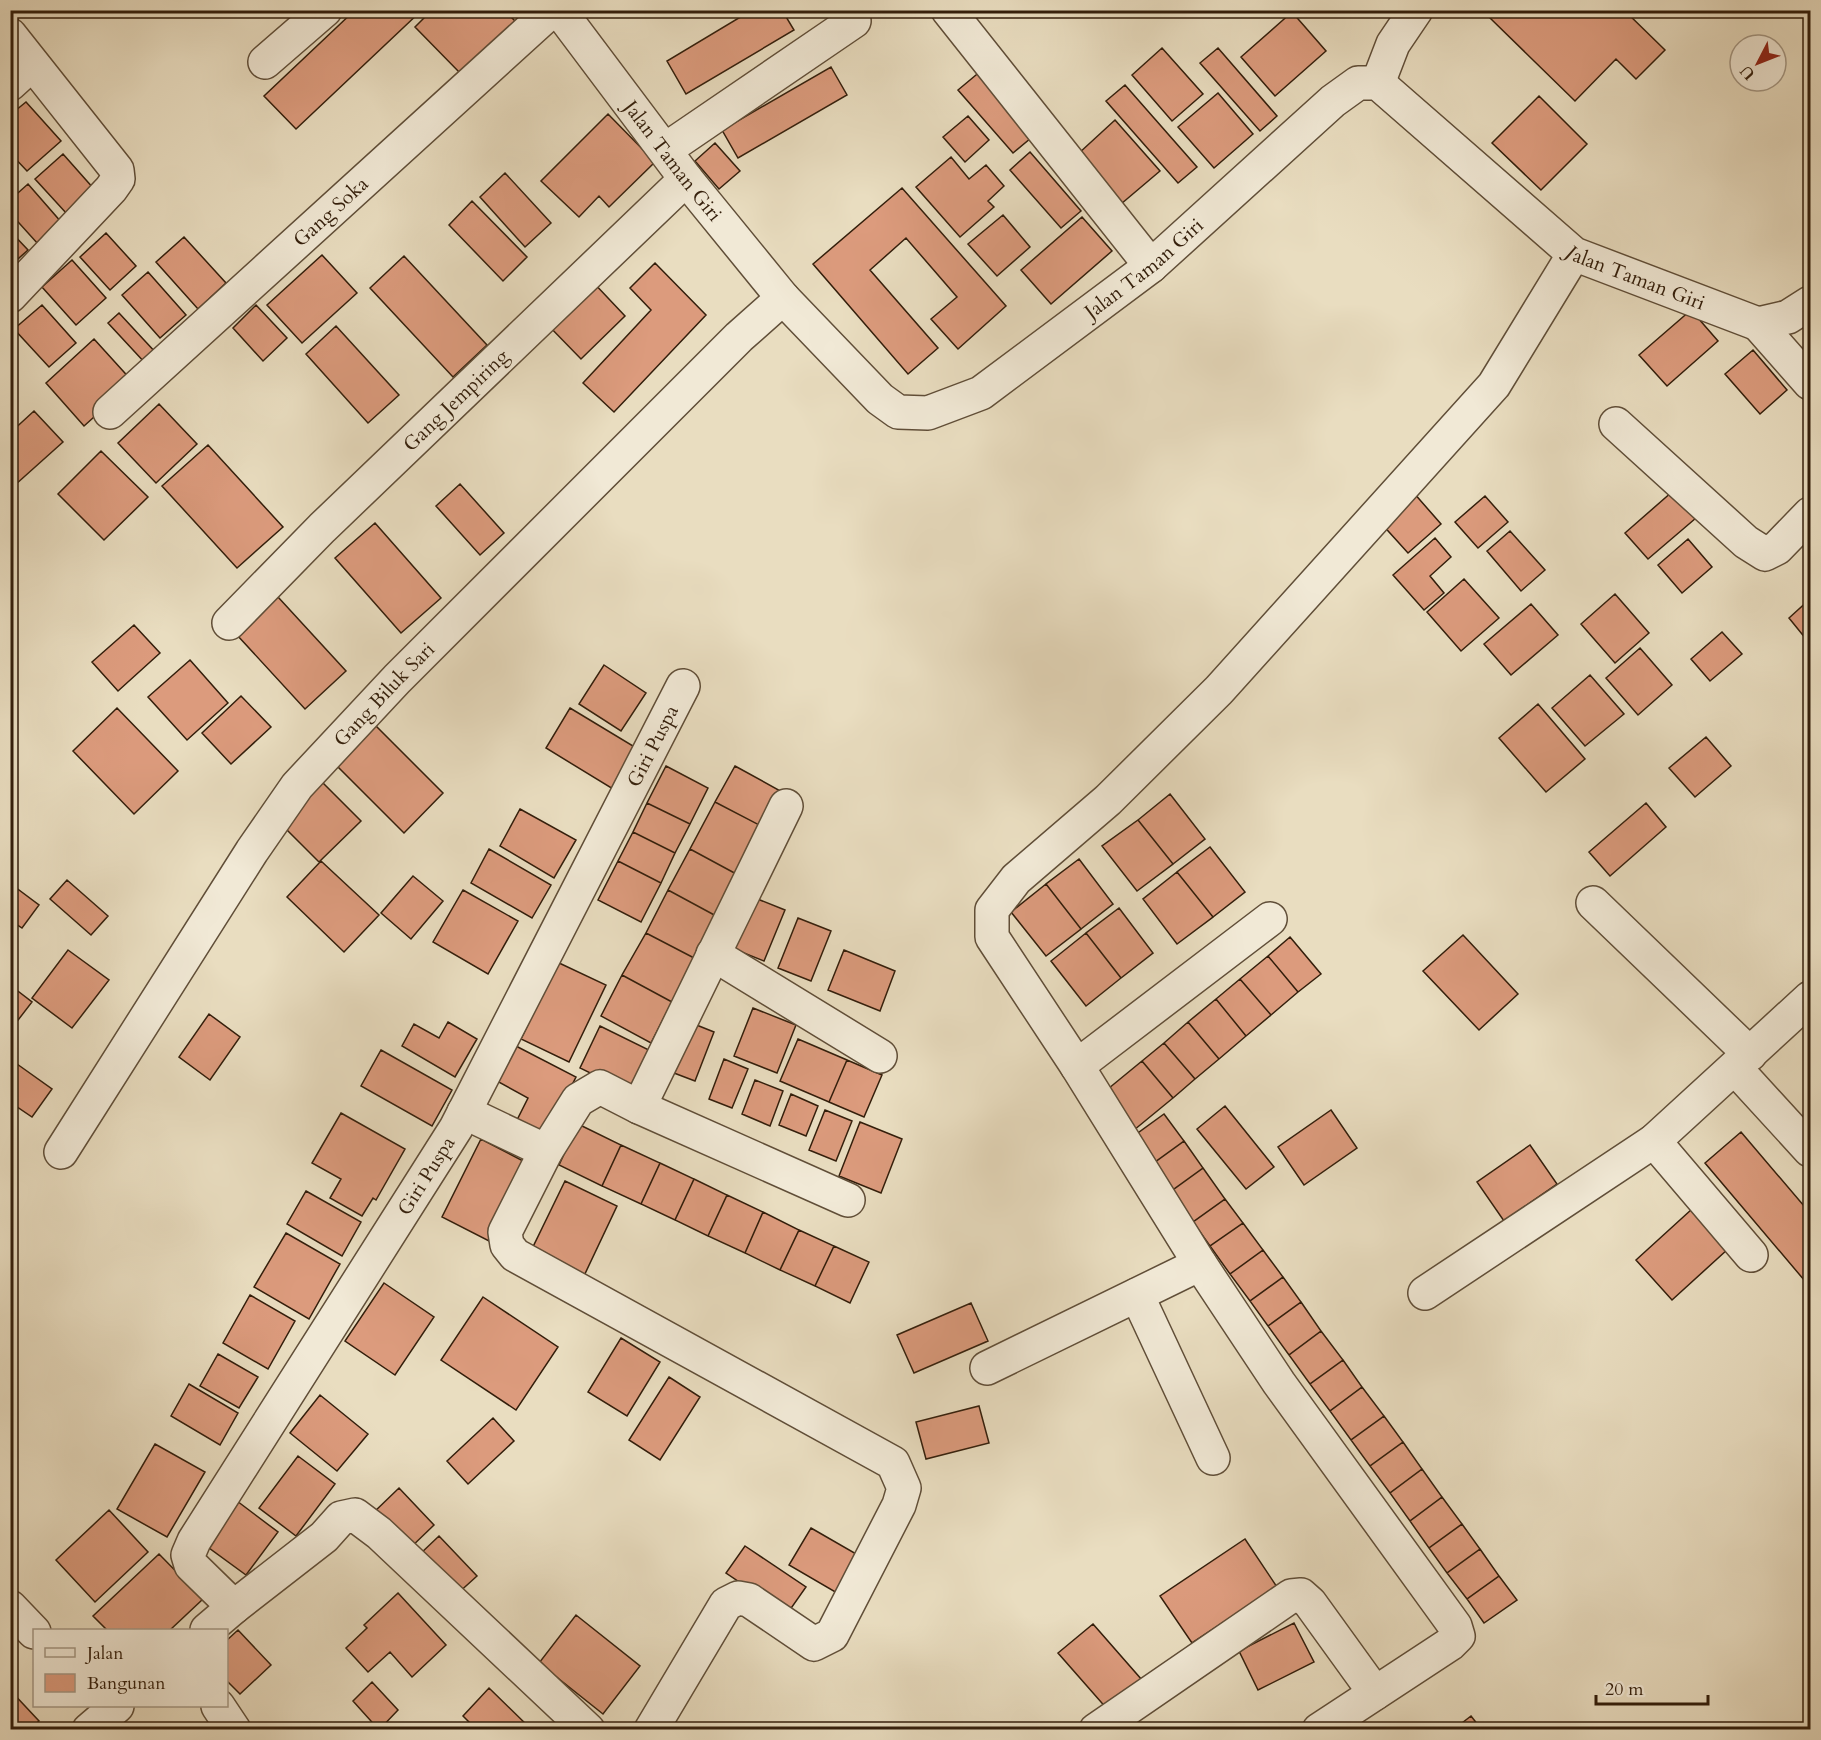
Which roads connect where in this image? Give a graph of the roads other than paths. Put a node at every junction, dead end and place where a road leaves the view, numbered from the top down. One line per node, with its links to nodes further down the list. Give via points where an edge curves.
1 (325, 10): 8 (street)
2 (552, 10): 20 (street, Gang Soka)
3 (560, 10): 11 (street, Jalan Taman Giri)
4 (948, 10): 14 (street)
5 (1416, 10): 10 (street, via 1393,44)
6 (854, 21): 11 (street)
7 (10, 35): 9 (street)
8 (265, 62)
9 (21, 74): 15 (street, via 117,170 118,179)
10 (1378, 83): 13 (street, Jalan Taman Giri); 14 (street, Jalan Taman Giri, via 1358,83 1333,101)
11 (665, 150): 12 (street, Jalan Taman Giri)
12 (686, 179): 16 (street, Jalan Taman Giri); 23 (street, Gang Jempiring, via 329,521)
13 (1574, 254): 18 (street, Jalan Taman Giri); 32 (street, via 1494,385 1219,690 1107,800 1016,879 992,910 992,937)
14 (1151, 266): 16 (street, Jalan Taman Giri, via 981,393 928,413 898,412 880,399)
15 (10, 296)
16 (783, 298): 38 (street, Gang Biluk Sari, via 397,679 297,786)
17 (1810, 303): 18 (street, via 1788,317)
18 (1758, 324): 19 (street)
19 (1810, 383)
20 (110, 412)
21 (1616, 424): 22 (street, via 1746,542 1765,554 1777,548)
22 (1810, 514)
23 (230, 623)
24 (683, 686): 34 (street, Giri Puspa)
25 (786, 806): 28 (street)
26 (1593, 903): 31 (street)
27 (1270, 919): 32 (street)
28 (713, 954): 30 (street); 33 (street)
29 (1810, 998): 31 (street)
30 (880, 1056)
31 (1742, 1061): 35 (street); 36 (street)
32 (1077, 1066): 41 (street)
33 (639, 1107): 37 (street, via 600,1087 578,1100); 39 (street)
34 (464, 1112): 37 (street); 47 (street, Giri Puspa, via 188,1555 191,1565)
35 (1654, 1141): 40 (street); 42 (street)
36 (1810, 1150)
37 (546, 1151): 55 (street, via 505,1233 507,1245 515,1255 893,1463 904,1488 832,1635 813,1644 749,1600 738,1598 726,1604)
38 (60, 1152)
39 (848, 1200)
40 (1751, 1254)
41 (1200, 1264): 43 (street); 50 (street, via 1279,1383 1455,1626 1458,1636 1450,1644)
42 (1425, 1293)
43 (1137, 1295): 44 (street); 45 (street)
44 (987, 1368)
45 (1213, 1458)
46 (10, 1607): 49 (street)
47 (234, 1607): 48 (street); 54 (street, via 324,1537 341,1518 354,1515 380,1533)
48 (208, 1629)
49 (33, 1631)
50 (1375, 1692): 52 (street, via 1310,1603 1301,1595 1292,1596); 56 (street)
51 (219, 1707): 53 (street)
52 (1102, 1728)
53 (234, 1730)
54 (588, 1730)
55 (651, 1730)
56 (1319, 1730)

